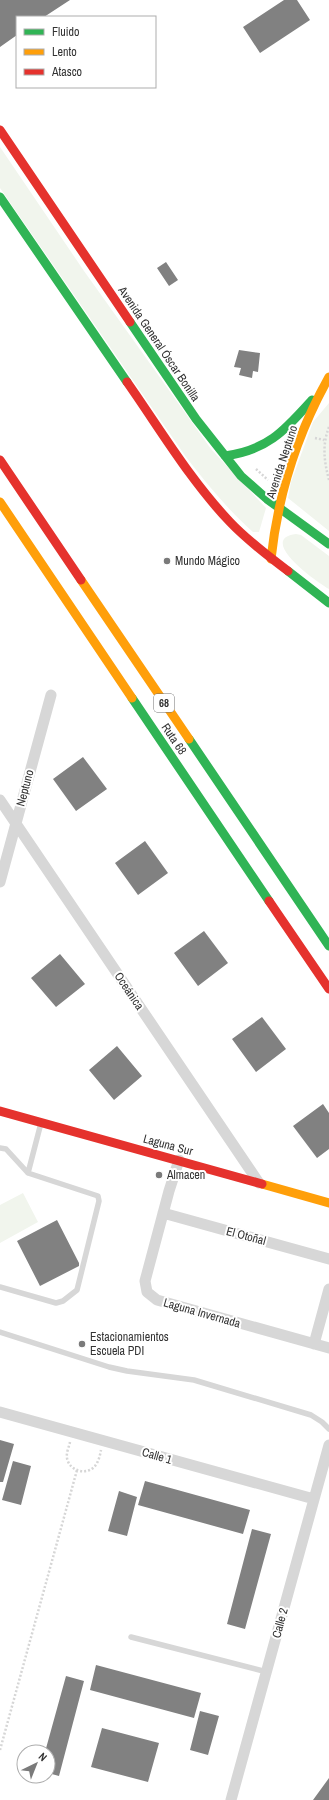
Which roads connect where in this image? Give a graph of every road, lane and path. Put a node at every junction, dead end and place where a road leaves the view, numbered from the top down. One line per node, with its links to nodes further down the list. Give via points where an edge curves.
1 (0, 130): 6 (main road, Avenida General Óscar Bonilla, via 196,419)
2 (0, 197): 14 (main road, via 200,486 230,522)
3 (329, 377): 4 (main road, Avenida Neptuno)
4 (321, 390): 6 (main road, via 270,443 256,450); 10 (main road, Avenida Neptuno, via 296,451)
5 (329, 427): 9 (path, via 324,440 325,465)
6 (225, 456): 12 (main road, Avenida General Óscar Bonilla, via 248,482)
7 (0, 460): 20 (main road, Ruta 68 / 68)
8 (255, 468): 10 (path)
9 (329, 480)
10 (283, 494): 12 (main road, Avenida Neptuno)
11 (0, 502): 21 (main road, Ruta 68 / 68)
12 (280, 508): 13 (main road, Avenida General Óscar Bonilla); 14 (main road, Avenida Neptuno)
13 (329, 544)
14 (271, 559): 15 (main road)
15 (329, 603)
16 (51, 695): 18 (street, Neptuno)
17 (0, 800): 18 (street, Oceánica)
18 (16, 823): 19 (street, Neptuno); 27 (street, Oceánica)
19 (0, 882)
20 (329, 946)
21 (329, 989)
22 (0, 1111): 23 (main road, Laguna Sur)
23 (41, 1122): 25 (main road, Laguna Sur); 26 (lane)
24 (0, 1148): 26 (lane, via 6,1149)
25 (179, 1160): 27 (main road, Laguna Sur); 29 (street, Laguna Invernada)
26 (28, 1173): 31 (lane, via 98,1196 99,1201 77,1290 73,1295 56,1304)
27 (259, 1183): 28 (main road, Laguna Sur)
28 (329, 1203)
29 (162, 1214): 30 (street, El Otoñal); 34 (street, Laguna Invernada, via 145,1281 145,1287 151,1297)
30 (329, 1259)
31 (0, 1287)
32 (329, 1289): 34 (street)
33 (0, 1332): 37 (lane, via 127,1371 172,1376 215,1385 311,1415)
34 (314, 1344): 35 (street)
35 (329, 1348)
36 (0, 1412): 38 (street, Calle 1)
37 (329, 1429)
38 (73, 1432): 39 (street, Calle 1); 41 (path, via 67,1458)
39 (104, 1441): 41 (path, via 96,1465 87,1471); 42 (street, Calle 1)
40 (329, 1446): 42 (street, Calle 2)
41 (77, 1470): 45 (path)
42 (314, 1499): 44 (street, Calle 2)
43 (131, 1637): 44 (lane)
44 (267, 1672): 46 (street, Calle 2)
45 (0, 1750)
46 (232, 1800)

